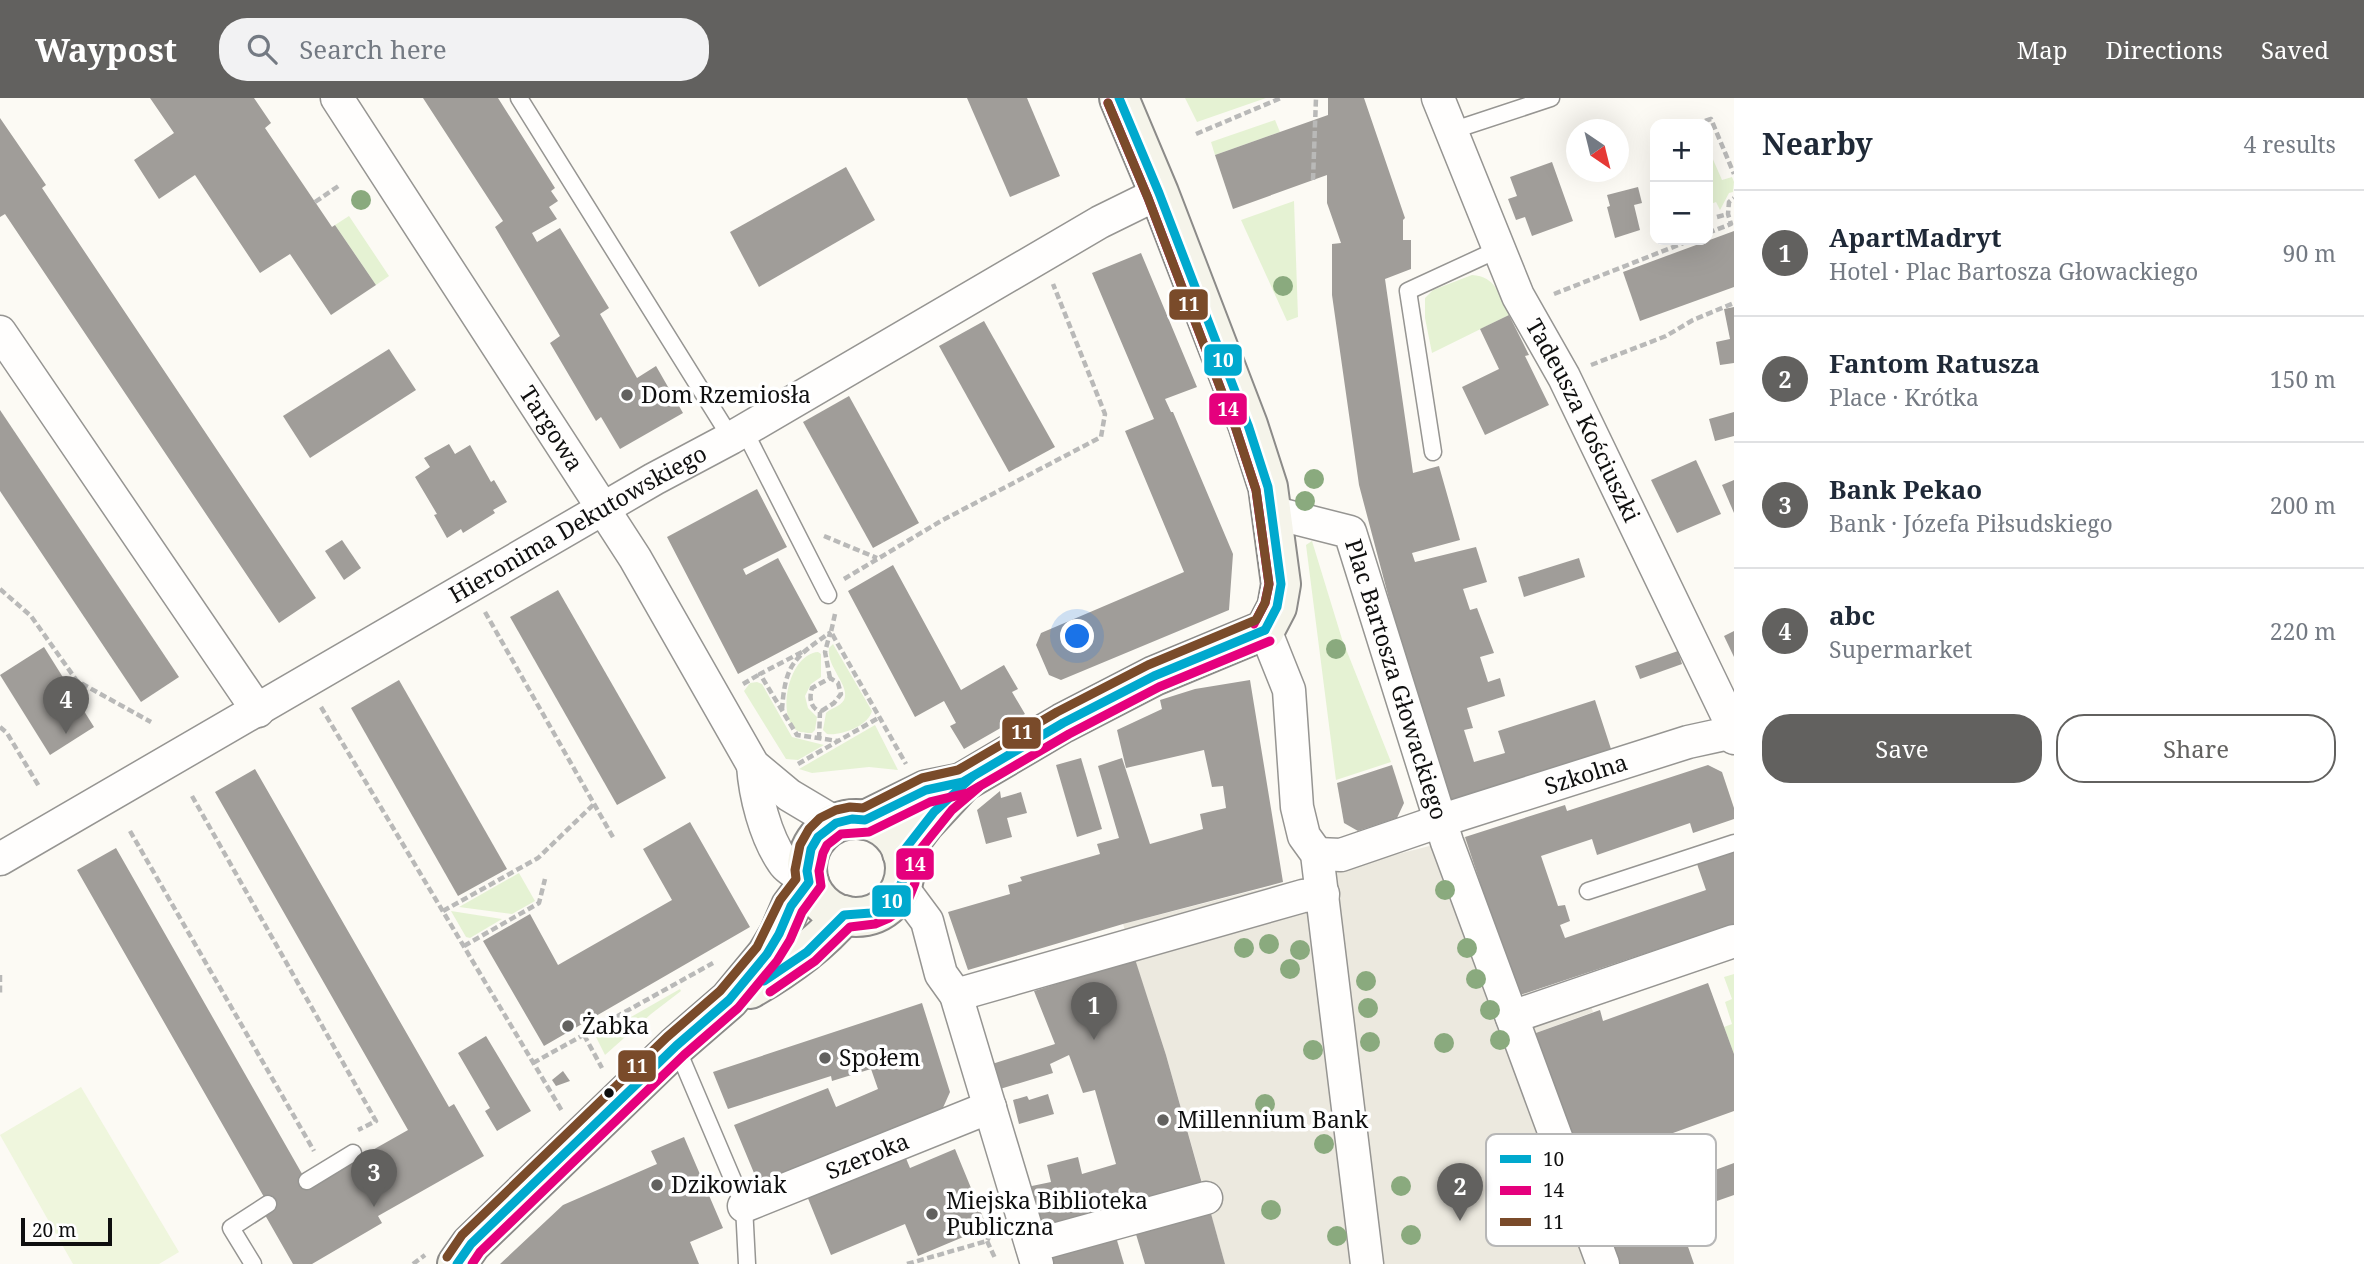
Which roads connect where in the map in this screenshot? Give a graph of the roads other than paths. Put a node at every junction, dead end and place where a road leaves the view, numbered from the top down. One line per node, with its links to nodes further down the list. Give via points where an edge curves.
1 (337, 98): 12 (street, Targowa)
2 (519, 98): 10 (lane)
3 (1119, 98): 7 (street)
4 (1438, 98): 6 (street, Tadeusza Kościuszki)
5 (1551, 98): 6 (lane)
6 (1451, 131): 8 (street, Tadeusza Kościuszki)
7 (1159, 193): 10 (street, Hieronima Dekutowskiego, via 1100,222); 13 (street, via 1248,425)
8 (1499, 249): 11 (lane, via 1408,291); 17 (street, Tadeusza Kościuszki)
9 (0, 332): 16 (street)
10 (737, 434): 12 (street, Hieronima Dekutowskiego); 14 (lane)
11 (1433, 452)
12 (604, 510): 16 (street, Hieronima Dekutowskiego); 18 (street, Targowa)
13 (1271, 512): 15 (street, via 1281,584 1278,607); 20 (street, Plac Bartosza Głowackiego, via 1350,532)
14 (832, 601)
15 (1265, 630): 19 (street, via 1153,677); 23 (street, via 1289,690 1297,807 1304,836)
16 (258, 711): 24 (street, Hieronima Dekutowskiego)
17 (1734, 734): 20 (street, Szkolna, via 1688,742)
18 (753, 765): 21 (street, Targowa, via 789,794); 26 (street, Targowa, via 762,812 783,863)
19 (962, 782): 21 (street, via 926,790); 25 (street, via 924,824)
20 (1440, 821): 23 (street, Plac Bartosza Głowackiego, via 1341,855); 33 (street)
21 (850, 822): 25 (street, via 877,824 888,831 898,842); 26 (street, via 818,837 807,871)
22 (1734, 843): 27 (lane)
23 (1317, 854): 28 (street)
24 (0, 859)
25 (902, 870): 29 (street, via 894,898 884,908 872,914); 31 (street, via 927,922 941,974)
26 (810, 882): 29 (street, via 829,909); 32 (street, via 791,906 767,954)
27 (1588, 891)
28 (1323, 894): 31 (street); 47 (street)
29 (844, 915): 32 (street, via 784,969)
30 (1734, 941): 33 (street)
31 (956, 995): 35 (street)
32 (730, 1000): 34 (street)
33 (1512, 1017): 36 (street)
34 (676, 1046): 41 (lane); 45 (street, via 471,1244)
35 (990, 1107): 41 (street, Szeroka); 43 (street)
36 (1555, 1134)
37 (353, 1153): 38 (lane)
38 (307, 1181)
39 (1206, 1198): 43 (street)
40 (268, 1204): 44 (lane, via 231,1228)
41 (744, 1206): 46 (lane)
42 (1595, 1246): 48 (street)
43 (1034, 1255)
44 (253, 1264)
45 (457, 1264)
46 (747, 1264)
47 (1367, 1264)
48 (1602, 1264)

